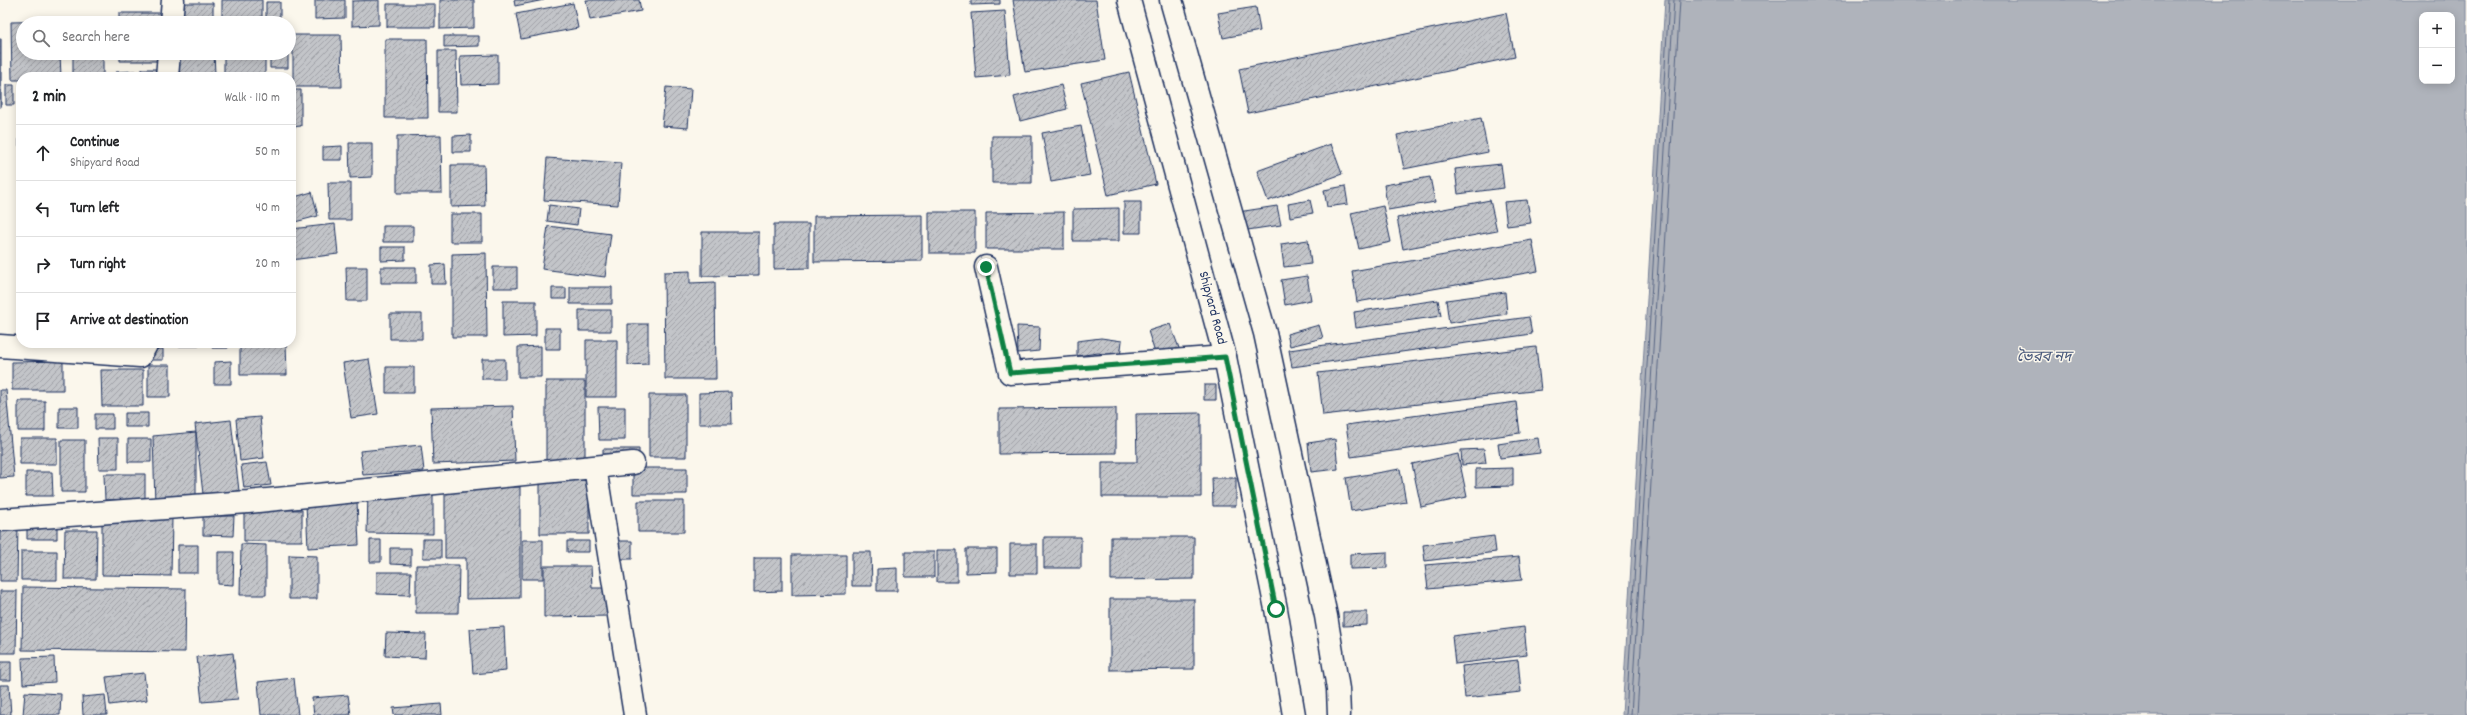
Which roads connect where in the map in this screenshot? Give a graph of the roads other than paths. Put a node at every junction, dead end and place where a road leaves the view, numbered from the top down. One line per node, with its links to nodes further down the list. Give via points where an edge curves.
1 (173, 0): 4 (main road)
2 (1129, 0): 12 (main road, Shipyard Road)
3 (1170, 0): 18 (main road, via 1265,333 1326,616 1338,689)
4 (172, 16)
5 (169, 60): 6 (main road)
6 (168, 72)
7 (986, 267): 12 (main road, via 1010,373)
8 (0, 346): 9 (main road)
9 (16, 347)
10 (28, 348): 11 (main road, via 140,356)
11 (144, 348)
12 (1225, 357): 17 (main road, Shipyard Road, via 1276,609)
13 (633, 463): 14 (main road)
14 (595, 467): 15 (main road, via 248,502); 16 (main road)
15 (0, 520)
16 (635, 715)
17 (1294, 715)
18 (1339, 715)

